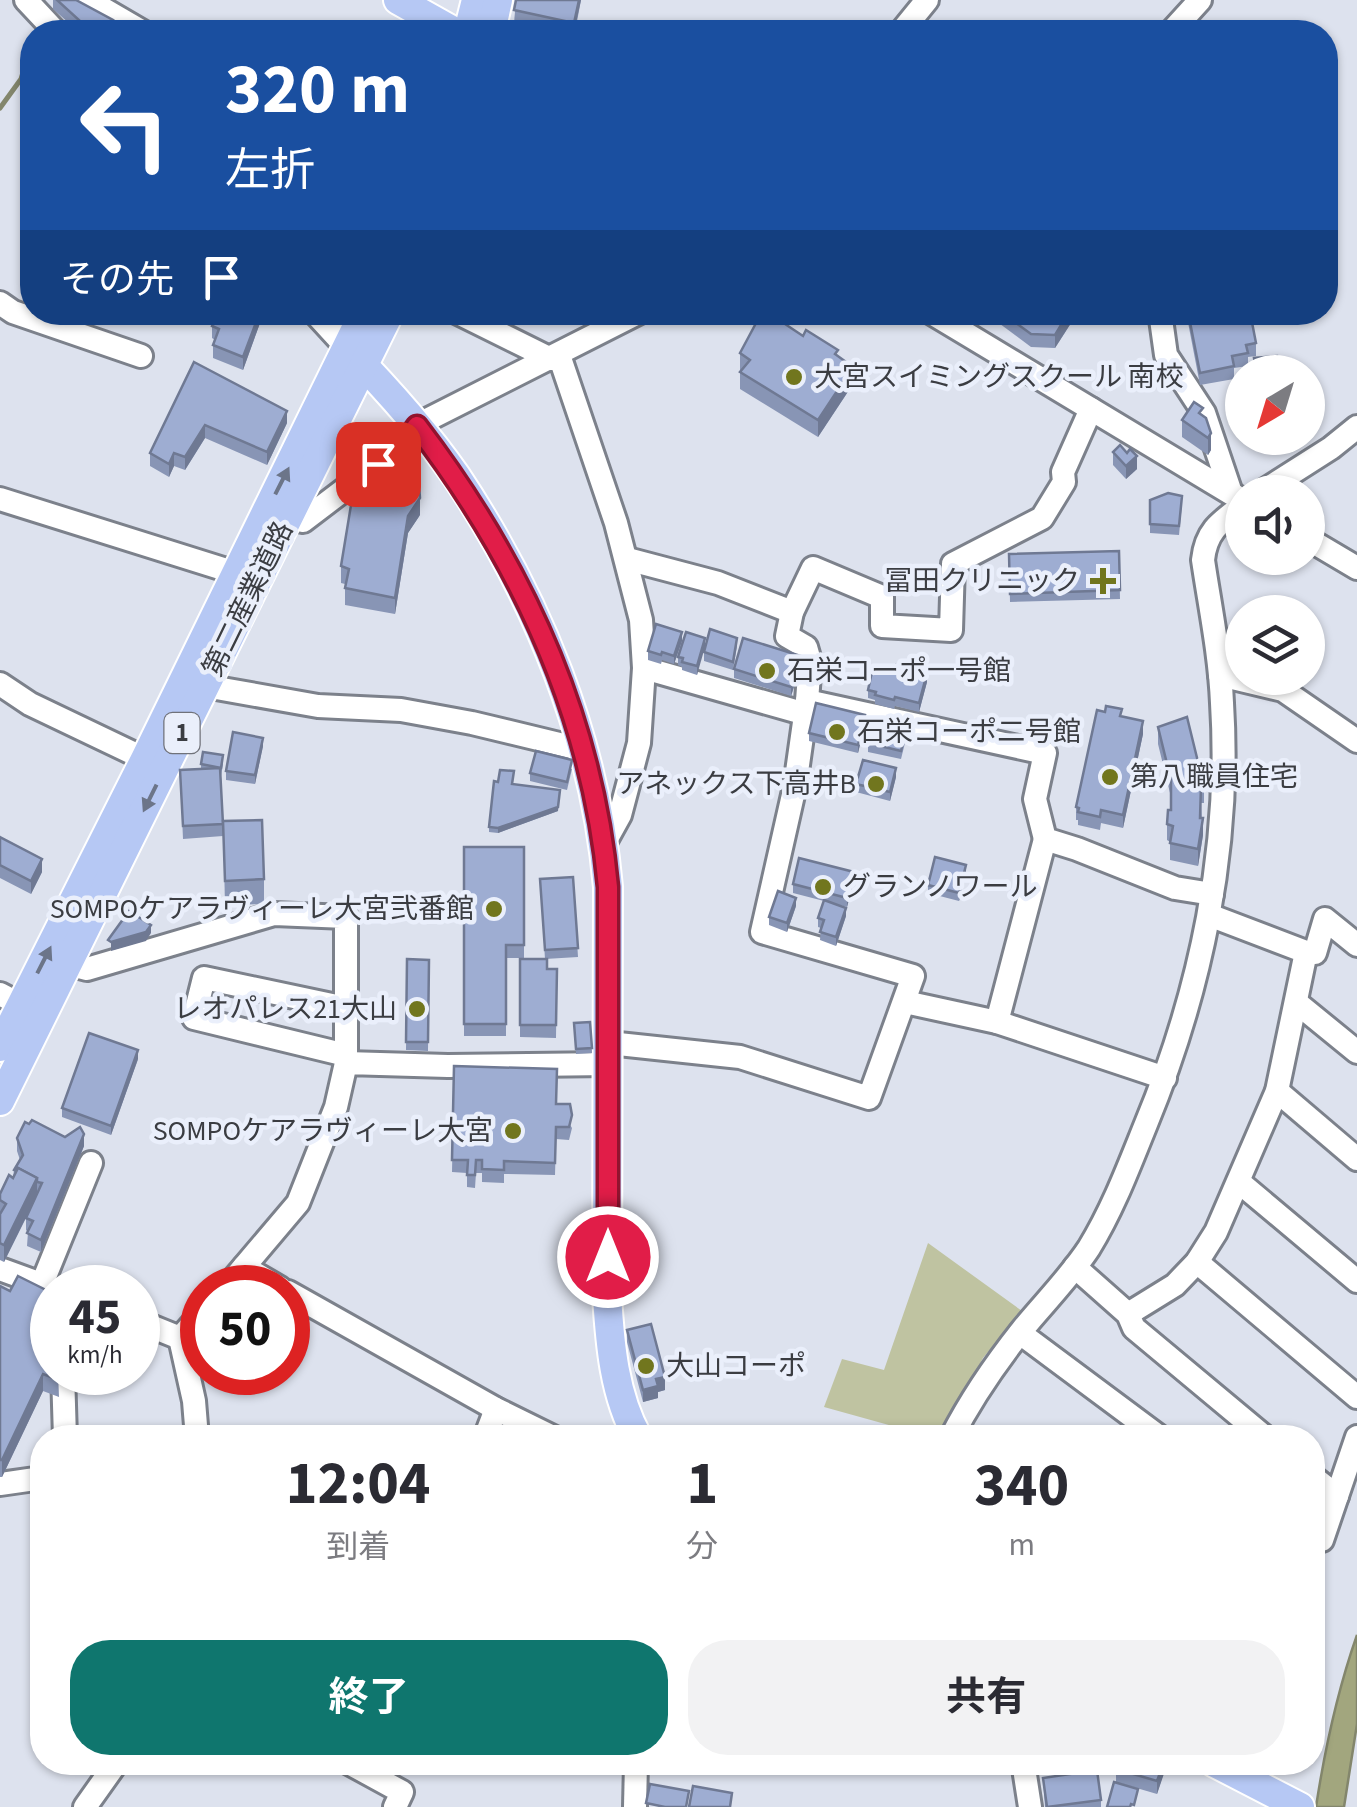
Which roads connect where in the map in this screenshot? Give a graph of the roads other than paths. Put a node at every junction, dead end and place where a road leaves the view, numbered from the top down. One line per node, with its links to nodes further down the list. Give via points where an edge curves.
1 (26, 0): 6 (street)
2 (88, 0): 7 (street)
3 (398, 0): 8 (main road)
4 (927, 0): 9 (street)
5 (1200, 0): 10 (street)
6 (45, 20)
7 (122, 20)
8 (434, 20)
9 (911, 20)
10 (1182, 20)
11 (51, 325): 19 (street)
12 (326, 325): 20 (street)
13 (362, 325): 20 (main road, 第二産業道路 / 1)
14 (380, 325): 20 (main road, 第二産業道路 / 1)
15 (485, 325): 21 (street)
16 (615, 325): 21 (street)
17 (952, 325): 22 (street)
18 (1162, 325): 25 (street, via 1166,354 1204,412)
19 (140, 356)
20 (356, 357): 23 (main road); 30 (main road, 第二産業道路 / 1); 34 (main road, 第二産業道路 / 1, one-way to 20)
21 (555, 357): 23 (street); 32 (street)
22 (1091, 409): 27 (street); 35 (street, via 1064,482 1042,518 953,564 951,630 882,626 882,597 813,568)
23 (417, 426): 30 (street, via 403,445 304,520); 42 (main road, via 454,474 527,600)
24 (1357, 428): 26 (street)
25 (1228, 475)
26 (1289, 475)
27 (1225, 492)
28 (0, 499): 34 (street)
29 (1225, 515): 37 (street, via 1205,544 1203,560)
30 (288, 518): 39 (main road, 第二産業道路 / 1)
31 (1325, 549): 33 (street)
32 (626, 559): 35 (street, via 718,583); 36 (street)
33 (1357, 568)
34 (236, 572): 43 (main road, 第二産業道路 / 1)
35 (792, 612): 40 (street, via 787,636 806,647 810,661)
36 (644, 668): 40 (street); 45 (street, via 638,744 620,814)
37 (1220, 675): 41 (street, via 1283,690); 46 (street, via 1222,802)
38 (0, 684): 43 (street)
39 (205, 686): 42 (street, via 318,706 401,710); 50 (main road, 第二産業道路 / 1, one-way to 50)
40 (807, 707): 44 (street, via 1045,753 1035,798); 53 (street, via 762,932 913,976)
41 (1357, 740)
42 (584, 750): 45 (main road)
43 (145, 759): 52 (main road, 第二産業道路 / 1, one-way to 43)
44 (1044, 840): 46 (street); 56 (street)
45 (604, 844): 59 (main road)
46 (1211, 904): 49 (street); 61 (street)
47 (174, 943): 50 (street, via 87,969); 51 (street); 55 (street, via 274,914 346,917)
48 (1357, 945): 49 (street, via 1325,919 1315,953)
49 (1306, 953): 54 (street)
50 (68, 964): 63 (main road, 第二産業道路 / 1)
51 (204, 978): 55 (street); 60 (street, via 194,1018)
52 (10, 1000): 57 (main road, 第二産業道路 / 1)
53 (905, 1002): 56 (street); 59 (street, via 868,1098 740,1058)
54 (1297, 1003): 58 (street); 62 (street)
55 (346, 1008): 60 (street)
56 (997, 1022): 61 (street)
57 (0, 1047)
58 (1357, 1052)
59 (609, 1054): 60 (street, via 448,1066); 87 (main road, via 607,1296 610,1345)
60 (346, 1059): 69 (street, via 336,1107 298,1202)
61 (1165, 1078): 70 (street, via 1113,1204)
62 (1277, 1091): 64 (street); 66 (street)
63 (0, 1102)
64 (1357, 1158)
65 (91, 1163): 68 (street)
66 (1239, 1182): 67 (street); 73 (street)
67 (1196, 1262): 75 (street, via 1175,1285); 81 (street)
68 (55, 1265)
69 (246, 1265)
70 (1075, 1267): 75 (street); 77 (street)
71 (0, 1269): 72 (street)
72 (30, 1280)
73 (1357, 1281)
74 (310, 1304): 82 (street)
75 (1128, 1314): 90 (street, via 1134,1328)
76 (160, 1330): 78 (street)
77 (1020, 1333): 88 (street); 89 (street)
78 (180, 1338)
79 (64, 1395): 83 (street)
80 (193, 1395): 84 (street)
81 (1357, 1397)
82 (496, 1409): 85 (street); 86 (street)
83 (65, 1425)
84 (196, 1425)
85 (490, 1425)
86 (529, 1425)
87 (631, 1425)
88 (959, 1425)
89 (1144, 1425)
90 (1250, 1425)
91 (1357, 1438): 95 (street)
92 (30, 1480): 93 (street)
93 (0, 1484)
94 (1325, 1486): 95 (street)
95 (1337, 1496): 96 (street)
96 (1325, 1531)
97 (108, 1775): 102 (street)
98 (375, 1775): 103 (street, via 402,1792)
99 (636, 1775): 104 (street)
100 (1024, 1775): 105 (street)
101 (1238, 1775): 106 (main road)
102 (85, 1807)
103 (395, 1807)
104 (635, 1807)
105 (1030, 1807)
106 (1300, 1807)

